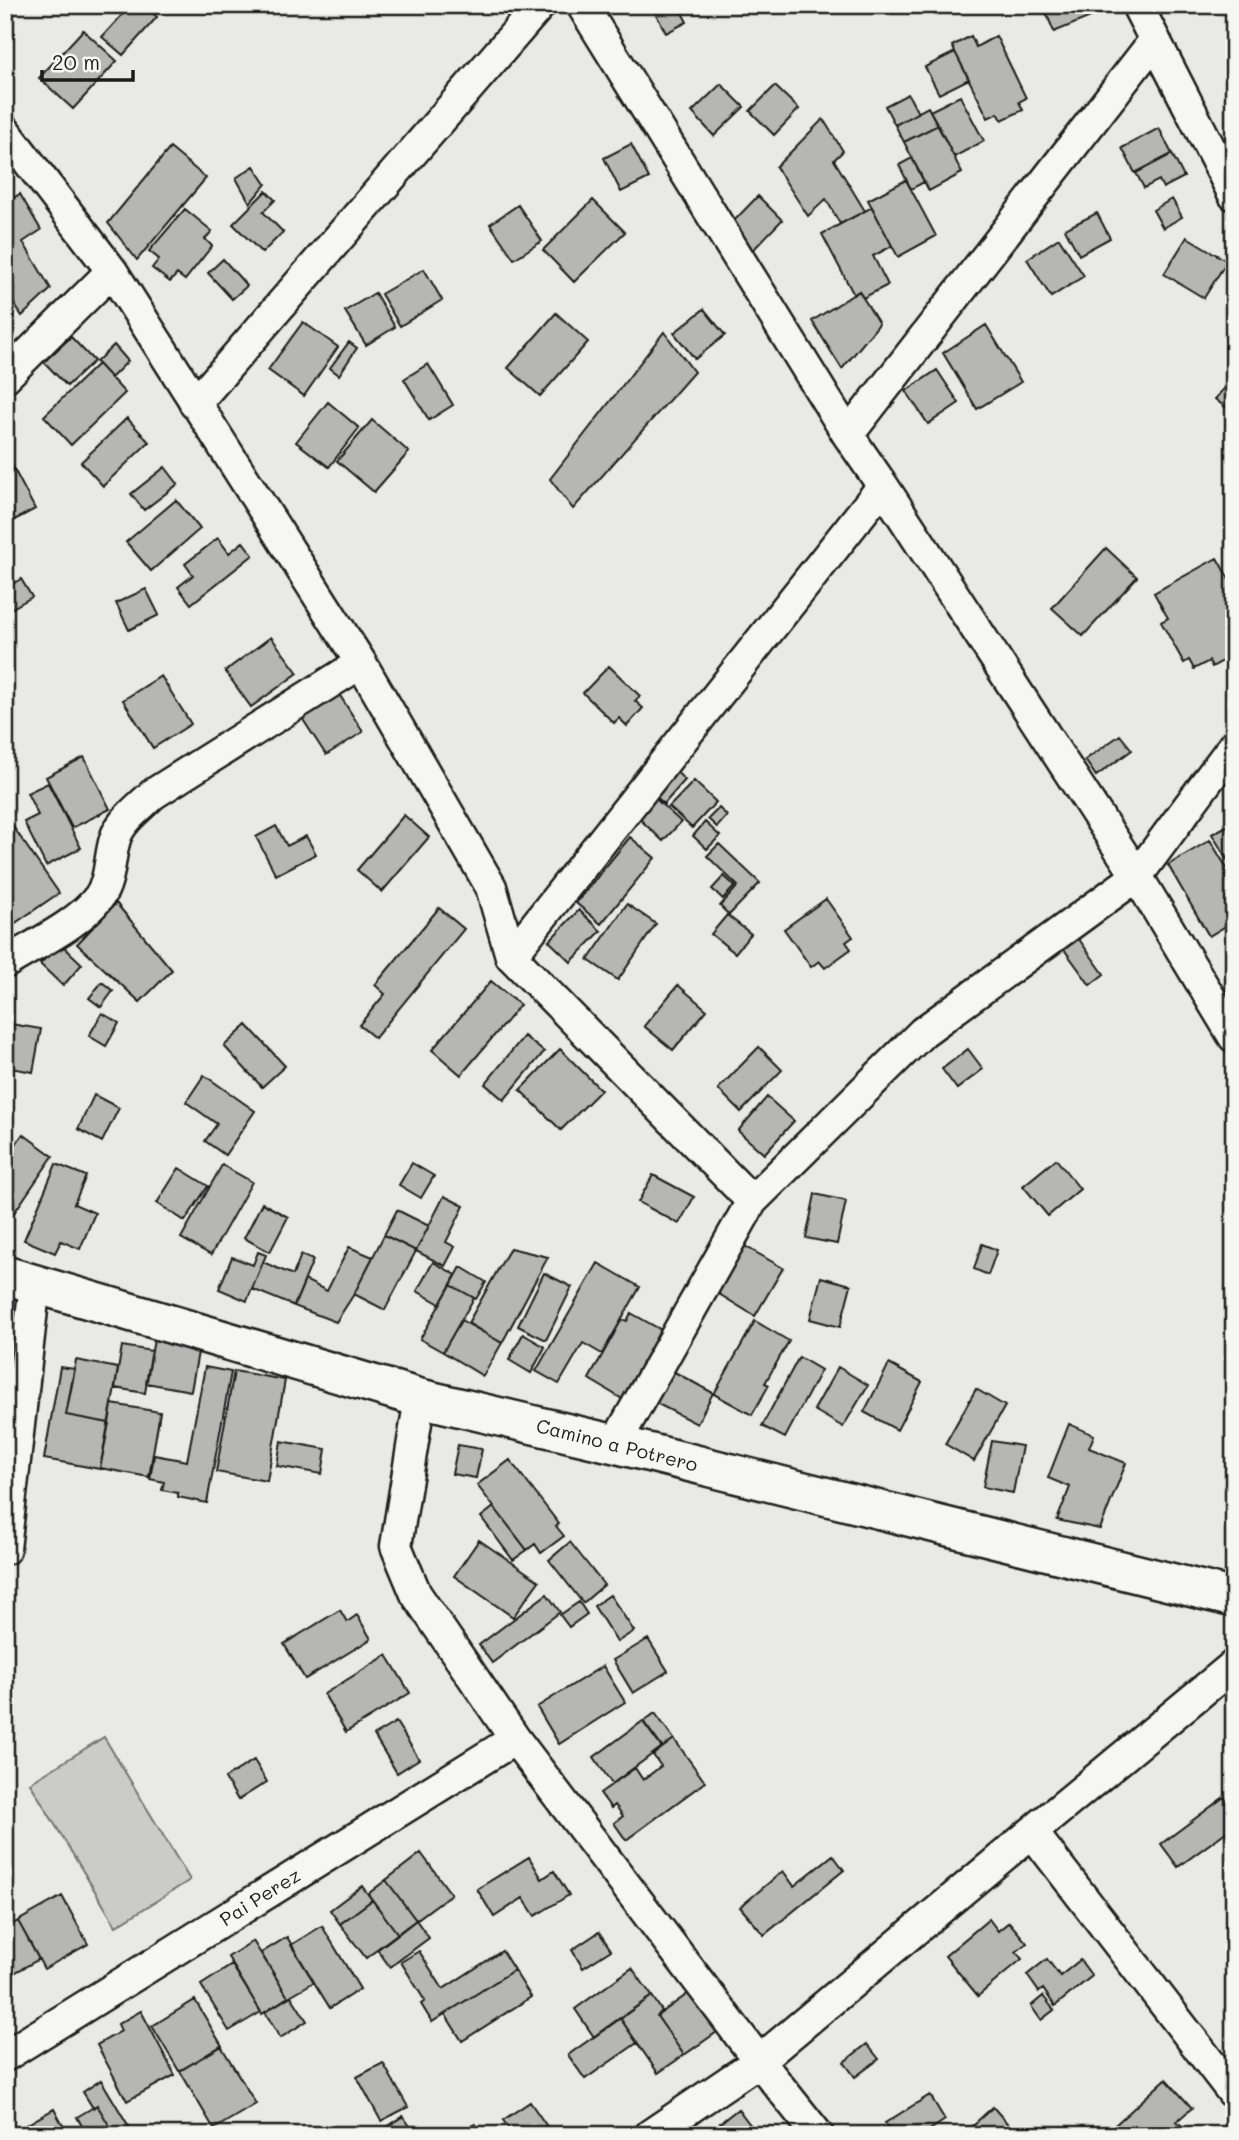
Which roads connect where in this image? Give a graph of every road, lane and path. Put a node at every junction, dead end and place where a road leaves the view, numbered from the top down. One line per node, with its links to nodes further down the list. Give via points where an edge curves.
1 (540, 5): 9 (street)
2 (582, 5): 10 (street)
3 (1137, 5): 4 (street)
4 (1154, 40): 6 (street); 10 (street)
5 (5, 131): 7 (street)
6 (1234, 195)
7 (112, 271): 8 (street); 9 (street)
8 (5, 377)
9 (195, 404): 12 (street)
10 (848, 435): 11 (street)
11 (883, 486): 14 (street); 15 (street)
12 (361, 663): 15 (street, via 491,887); 16 (street, via 153,793 115,837 100,895 82,915)
13 (1234, 745): 14 (street)
14 (1137, 876): 17 (street); 18 (street, via 923,1031)
15 (511, 956): 18 (street)
16 (5, 963)
17 (1234, 1037)
18 (752, 1200): 21 (street)
19 (20, 1279): 20 (street, Camino a Potrero); 22 (street)
20 (419, 1398): 21 (street, Camino a Potrero); 25 (street, via 396,1546 416,1594)
21 (615, 1444): 23 (street, Camino a Potrero)
22 (5, 1549)
23 (1234, 1598)
24 (1234, 1665): 26 (street)
25 (515, 1739): 27 (street, Pai Perez); 28 (street)
26 (1032, 1832): 28 (street); 29 (street)
27 (5, 2056)
28 (759, 2061): 30 (street); 31 (street)
29 (1234, 2094)
30 (650, 2135)
31 (818, 2135)

